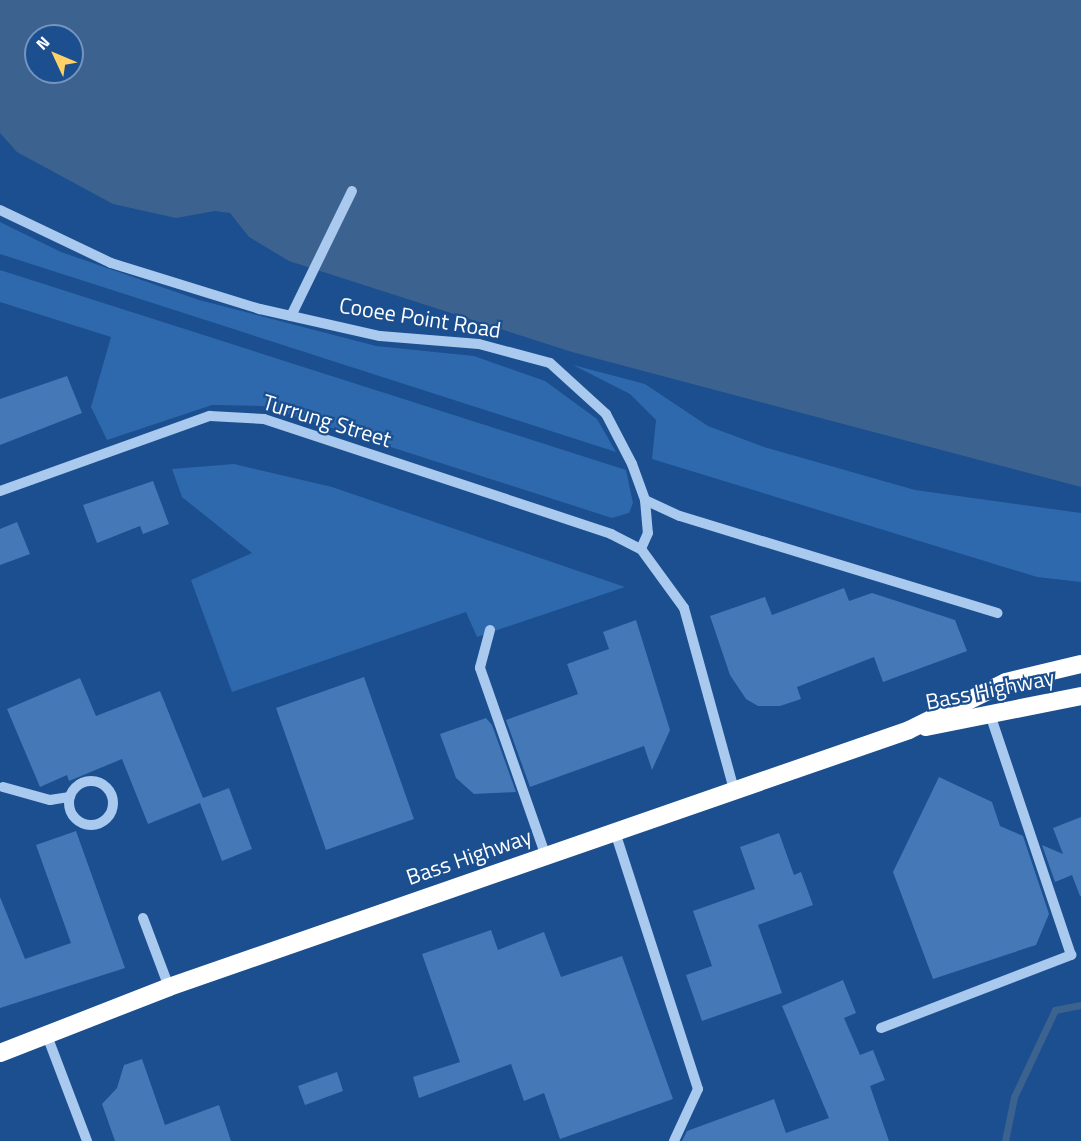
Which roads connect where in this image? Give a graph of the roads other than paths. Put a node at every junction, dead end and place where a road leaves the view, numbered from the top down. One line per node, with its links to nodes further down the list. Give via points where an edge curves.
1 (352, 191): 3 (street)
2 (0, 210): 3 (street, Cooee Point Road, via 111,263)
3 (291, 316): 5 (street, Cooee Point Road, via 380,336 479,344 550,363 606,414)
4 (0, 491): 6 (street, Turrung Street, via 210,416 264,419 611,534)
5 (645, 500): 6 (street, Cooee Point Road, via 648,533); 7 (street, via 680,516)
6 (641, 549): 14 (street, via 684,608)
7 (997, 613)
8 (490, 630): 17 (street, via 480,668)
9 (1081, 664): 12 (highway, Bass Highway, via 1006,682)
10 (1081, 696): 11 (highway, Bass Highway)
11 (991, 717): 12 (highway, Bass Highway); 20 (street, via 1071,955)
12 (909, 730): 14 (highway, Bass Highway)
13 (3, 787): 15 (street, via 50,800)
14 (735, 790): 16 (highway, Bass Highway)
15 (70, 797): 15 (street, via 78,785 92,781 110,791 113,805 107,818 87,825 70,811)
16 (615, 832): 17 (highway, Bass Highway); 25 (street, via 698,1089)
17 (546, 856): 19 (highway, Bass Highway)
18 (143, 918): 19 (street)
19 (169, 987): 21 (highway, Bass Highway)
20 (881, 1029)
21 (46, 1033): 22 (highway, Bass Highway); 23 (highway, Bass Highway); 24 (street)
22 (0, 1045)
23 (0, 1053)
24 (87, 1141)
25 (676, 1141)

